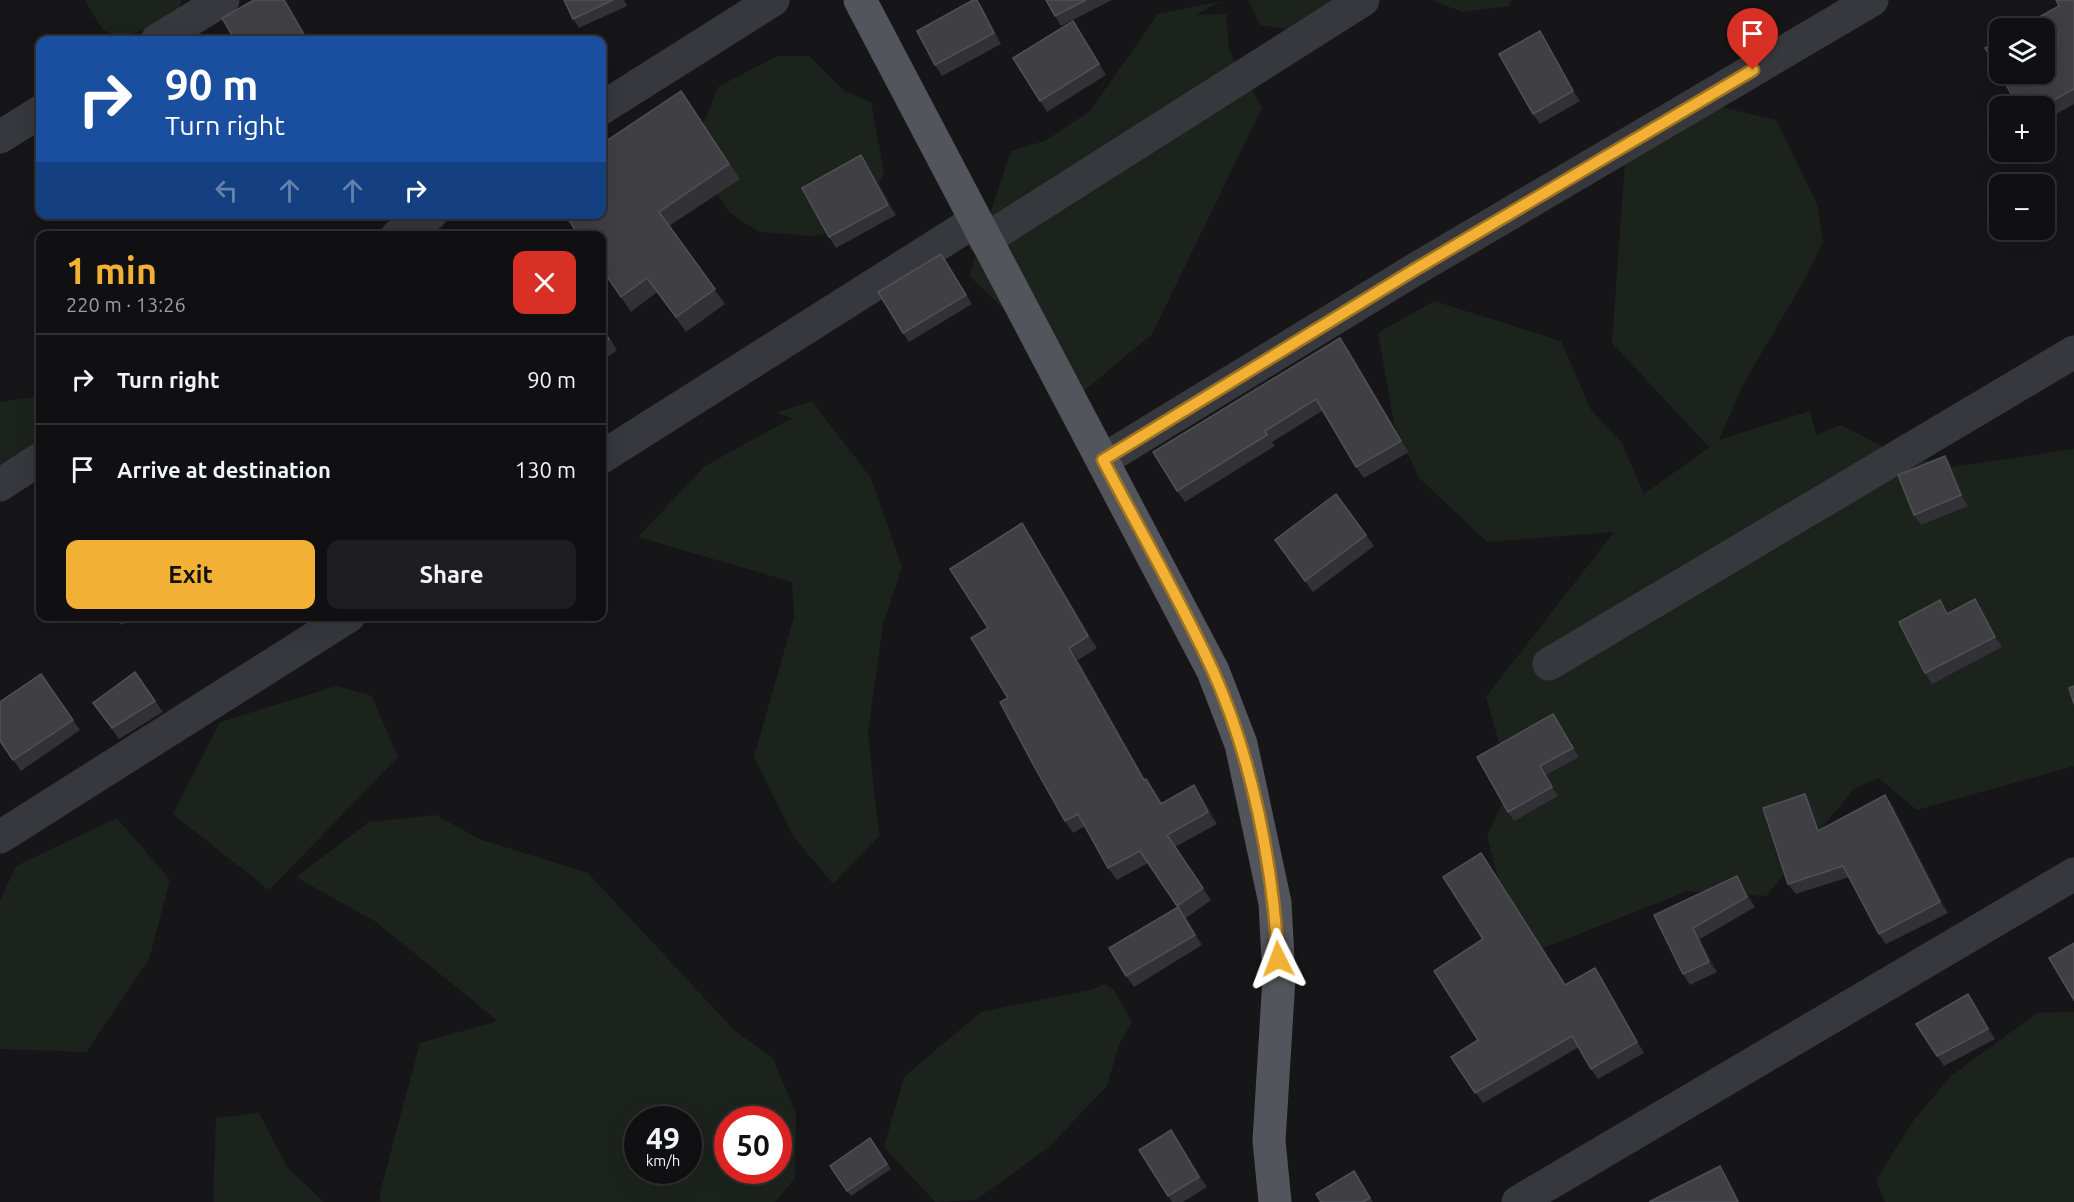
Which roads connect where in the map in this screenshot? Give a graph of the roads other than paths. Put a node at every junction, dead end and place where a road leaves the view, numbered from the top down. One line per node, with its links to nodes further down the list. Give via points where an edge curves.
1 (223, 0): 6 (street)
2 (773, 0): 7 (street)
3 (860, 0): 11 (main road)
4 (1364, 0): 11 (street)
5 (1872, 0): 15 (street, via 1414,270)
6 (164, 36)
7 (606, 105)
8 (36, 114): 9 (street)
9 (0, 137)
10 (423, 219): 12 (street)
11 (980, 230): 14 (street); 15 (main road)
12 (405, 231)
13 (2074, 352): 19 (street)
14 (606, 455)
15 (1103, 460): 22 (main road, via 1213,671 1241,744 1251,786 1275,903 1279,978 1269,1141)
16 (36, 462): 17 (street)
17 (0, 485)
18 (341, 621): 20 (street)
19 (1549, 664)
20 (0, 837)
21 (2074, 874): 23 (street)
22 (1275, 1202)
23 (1518, 1202)

